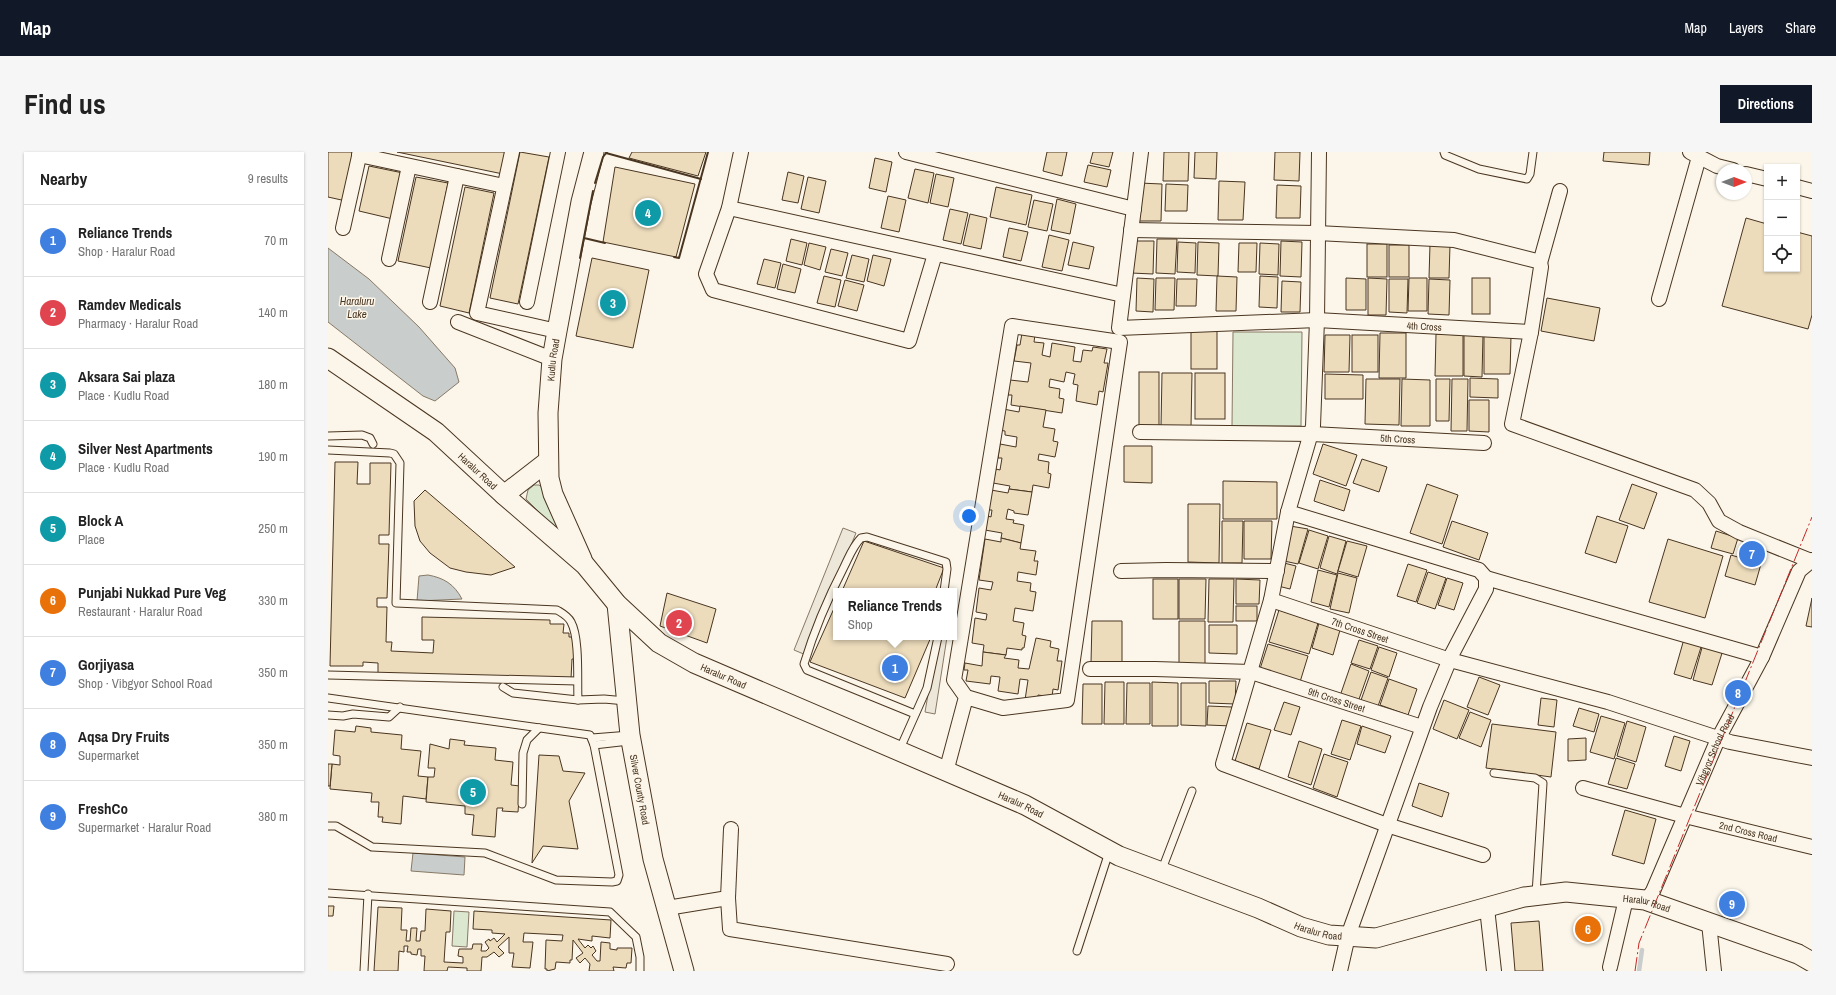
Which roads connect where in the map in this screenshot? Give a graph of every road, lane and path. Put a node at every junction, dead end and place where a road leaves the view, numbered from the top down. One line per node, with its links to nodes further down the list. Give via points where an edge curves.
1 (512, 152): 17 (street)
2 (558, 152): 32 (street)
3 (594, 152): 35 (street, Kudlu Road, via 581,202)
4 (741, 152): 21 (street)
5 (906, 152): 22 (street)
6 (1141, 152): 22 (street)
7 (1319, 152): 25 (street)
8 (1444, 152): 9 (lane, via 1479,169 1527,178 1530,174)
9 (1533, 152)
10 (359, 153): 13 (street); 23 (street)
11 (1694, 154): 12 (street); 30 (street)
12 (1716, 165)
13 (409, 166): 15 (street); 27 (street)
14 (1752, 175): 16 (street)
15 (457, 176): 17 (street); 31 (street)
16 (1764, 178)
17 (504, 186): 35 (street, via 476,313)
18 (1800, 188): 20 (street)
19 (1560, 191): 28 (street)
20 (1812, 191)
21 (729, 208): 26 (street); 26 (street, via 706,274 713,290 910,341)
22 (1134, 208): 24 (street)
23 (343, 228)
24 (1131, 230): 25 (street); 29 (street)
25 (1317, 233): 28 (street, via 1454,240); 33 (street)
26 (935, 254): 29 (street)
27 (389, 259)
28 (1540, 263): 36 (street)
29 (1123, 295): 33 (street, 4th Cross, via 1119,328)
30 (1659, 299)
31 (430, 302)
32 (527, 302)
33 (1317, 320): 36 (street, 4th Cross); 40 (street)
34 (458, 322): 38 (street)
35 (557, 331): 38 (street, Kudlu Road)
36 (1531, 332): 48 (street, via 1512,424 1695,490 1710,503 1719,521 1739,532)
37 (328, 358): 46 (street, Haralur Road, via 436,432)
38 (552, 359): 45 (street, Kudlu Road)
39 (1140, 432): 40 (street, 5th Cross)
40 (1312, 434): 42 (street, 5th Cross); 47 (street)
41 (328, 436): 43 (lane, via 362,435 370,438)
42 (1484, 443)
43 (373, 444)
44 (328, 450): 64 (lane, via 390,452 400,463 396,603 556,610 570,621 575,633)
45 (548, 461): 46 (street); 49 (street, Kudlu Road, via 553,494)
46 (504, 495): 49 (street, Haralur Road)
47 (1288, 512): 51 (street); 52 (street, via 1479,570)
48 (1811, 561): 59 (street, Vibgyor School Road, via 1800,571)
49 (585, 565): 57 (street, Haralur Road)
50 (1121, 571): 51 (street)
51 (1277, 571): 56 (street)
52 (1486, 578): 59 (street); 60 (street, via 1486,588)
53 (833, 588): 55 (lane, via 855,544 861,538 867,537 946,562)
54 (833, 588): 71 (lane, via 808,649 804,664 807,670)
55 (944, 588)
56 (1271, 600): 60 (street, 7th Cross Street); 62 (street)
57 (617, 604): 69 (street, Silver County Road); 78 (street, Haralur Road, via 658,643 694,663)
58 (937, 640): 71 (lane, via 927,688)
59 (1762, 657): 76 (street, Vibgyor School Road)
60 (1450, 660): 73 (street); 76 (street, 7th Cross Street, via 1608,702)
61 (1090, 669): 62 (street, 9th Cross Street)
62 (1251, 672): 73 (street, 9th Cross Street); 86 (street, via 1223,764)
63 (328, 675): 64 (lane)
64 (577, 681): 68 (lane)
65 (503, 687): 68 (lane, via 513,693)
66 (966, 697): 66 (street, via 1003,708 1067,700 1120,342 1012,326 954,680); 80 (street)
67 (328, 698): 70 (lane)
68 (578, 700): 69 (lane)
69 (626, 701): 75 (street, Silver County Road)
70 (400, 707): 72 (lane, via 388,717); 74 (lane)
71 (915, 714): 78 (lane)
72 (328, 715)
73 (1422, 727): 86 (street)
74 (540, 728): 77 (lane, via 590,735); 84 (lane, via 527,740 523,753)
75 (630, 738): 77 (lane); 99 (street, Silver County Road, via 652,859)
76 (1718, 738): 79 (street); 85 (street, Vibgyor School Road)
77 (593, 742): 87 (lane, via 619,875 617,881 556,880 484,853 372,848 336,826)
78 (899, 751): 80 (street, Haralur Road)
79 (1812, 758)
80 (946, 772): 90 (street, Haralur Road, via 1025,805)
81 (1494, 773): 95 (lane, via 1535,778 1543,783)
82 (1583, 788): 85 (street, 2nd Cross Road)
83 (1192, 791): 92 (lane)
84 (522, 804)
85 (1685, 816): 89 (street, 2nd Cross Road); 98 (street, Vibgyor School Road, via 1653,891 1647,900)
86 (1387, 825): 91 (street); 102 (street)
87 (328, 826)
88 (732, 829): 96 (street)
89 (1812, 847)
90 (1110, 852): 92 (street, Haralur Road); 103 (lane)
91 (1483, 855)
92 (1161, 872): 102 (street, Haralur Road, via 1301,927 1329,935)
93 (328, 892): 94 (lane)
94 (368, 894): 107 (lane); 108 (lane, via 610,912 636,936)
95 (1536, 896): 97 (street, Haralur Road, via 1566,892); 100 (street, Haralur Road)
96 (728, 898): 99 (street); 105 (street, via 730,929)
97 (1626, 899): 98 (street, Haralur Road); 106 (street)
98 (1644, 900): 101 (street, Haralur Road)
99 (667, 908): 109 (street, Silver County Road)
100 (1487, 908): 102 (street, Haralur Road, via 1376,938); 111 (street)
101 (1710, 923): 104 (street, Haralur Road, via 1798,954); 112 (street)
102 (1348, 936): 110 (street)
103 (1077, 951)
104 (1812, 962)
105 (947, 964)
106 (1610, 967)
107 (364, 971)
108 (640, 971)
109 (684, 971)
110 (1340, 971)
111 (1494, 971)
112 (1714, 971)

